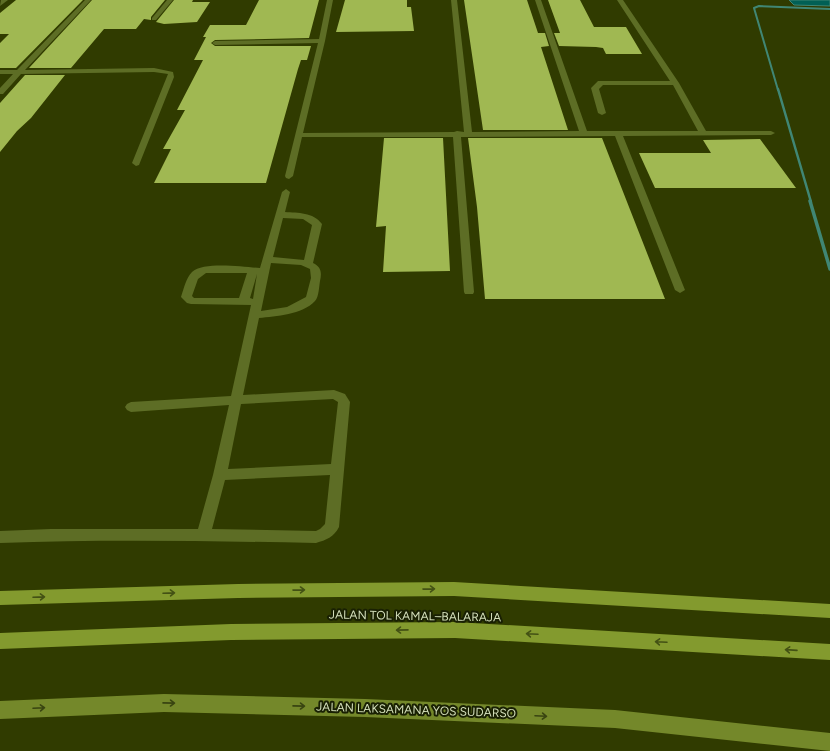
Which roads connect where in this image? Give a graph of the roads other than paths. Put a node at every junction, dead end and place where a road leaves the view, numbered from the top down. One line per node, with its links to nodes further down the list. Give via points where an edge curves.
1 (5, 0): 8 (lane)
2 (88, 0): 13 (lane)
3 (170, 0): 9 (lane)
4 (330, 0): 10 (lane)
5 (454, 0): 19 (lane)
6 (538, 0): 21 (lane)
7 (620, 0): 16 (lane)
8 (0, 4)
9 (154, 19)
10 (322, 41): 11 (lane); 25 (lane)
11 (216, 43)
12 (0, 72): 13 (lane)
13 (17, 72): 15 (lane); 26 (lane, via 154,70 171,73)
14 (0, 79): 15 (lane)
15 (12, 79): 17 (lane)
16 (675, 83): 18 (lane, via 597,85 595,88); 23 (lane)
17 (0, 92)
18 (602, 113)
19 (468, 133): 20 (lane); 21 (lane)
20 (457, 134): 25 (lane); 33 (lane)
21 (584, 134): 22 (lane)
22 (618, 134): 23 (lane); 32 (lane)
23 (704, 134): 24 (lane)
24 (771, 134)
25 (298, 135): 27 (lane)
26 (136, 163)
27 (289, 176)
28 (286, 192): 29 (lane)
29 (279, 215): 30 (lane, via 305,216 317,224); 31 (lane)
30 (308, 263): 31 (lane); 35 (lane, via 316,272 311,299 290,311)
31 (261, 267): 34 (lane); 34 (lane, via 199,271 194,274 186,297 191,301)
32 (680, 290)
33 (469, 292)
34 (251, 301): 35 (lane)
35 (254, 315): 36 (lane)
36 (235, 401): 37 (lane); 38 (lane, via 334,394 341,397 344,402); 39 (lane)
37 (131, 407)
38 (337, 469): 39 (lane); 40 (lane, via 332,527 326,534 316,537)
39 (220, 475): 40 (lane)
40 (203, 535): 41 (lane)
41 (0, 537)
42 (0, 598): 43 (highway, one-way to 43, via 238,591 454,589)
43 (830, 610)
44 (0, 641): 45 (highway, JALAN TOL KAMAL–BALARAJA, one-way to 44, via 455,630 231,632)
45 (830, 652)
46 (0, 710): 47 (main road, JALAN LAKSAMANA YOS SUDARSO, one-way to 47, via 164,703 373,708 615,719)
47 (830, 742)

